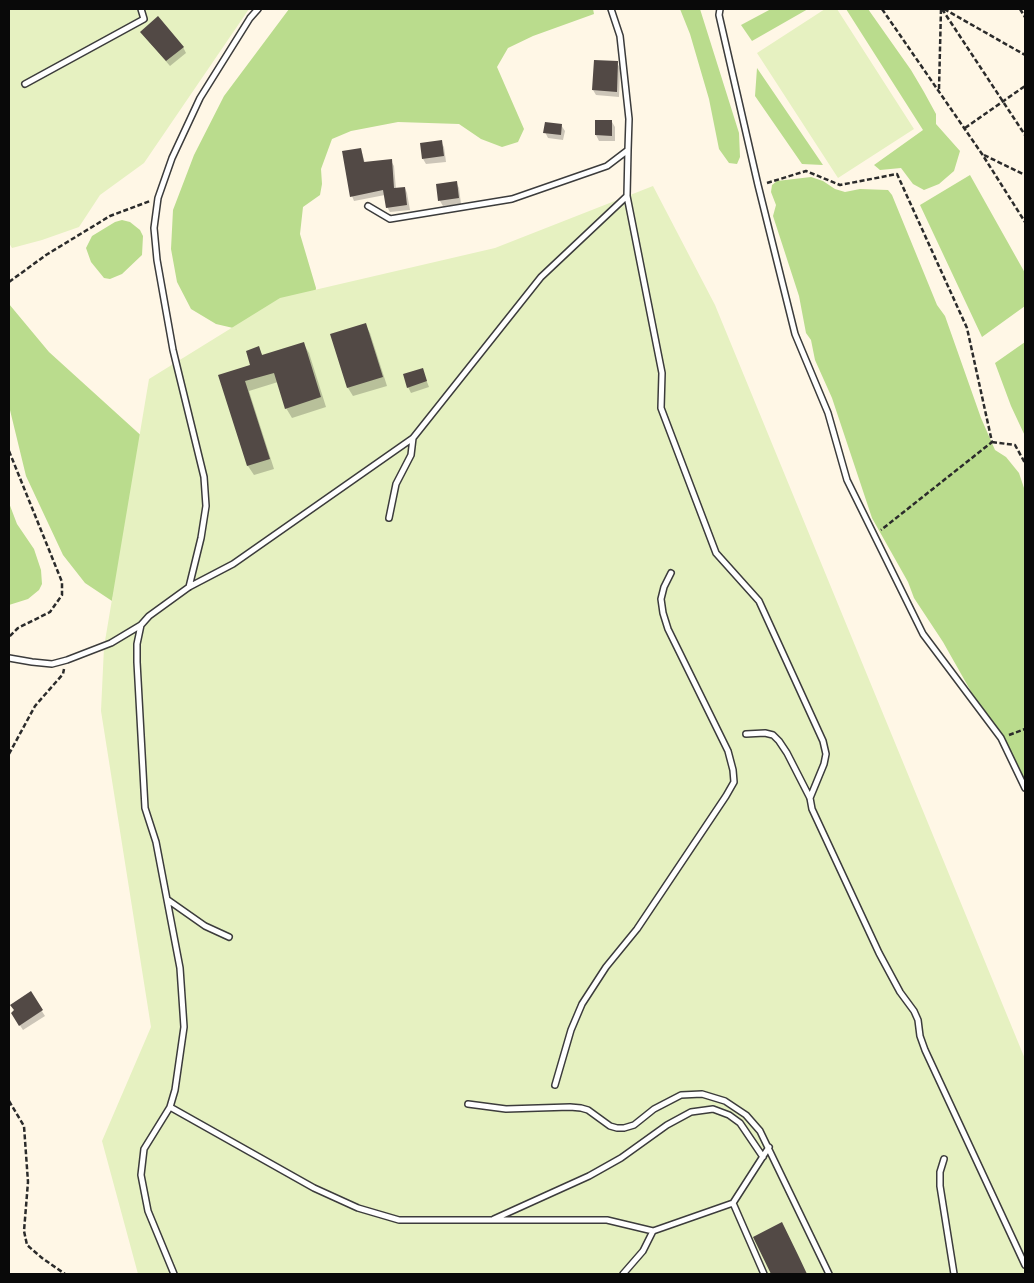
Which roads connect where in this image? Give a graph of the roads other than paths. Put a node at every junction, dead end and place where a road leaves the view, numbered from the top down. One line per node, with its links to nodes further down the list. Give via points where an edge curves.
1 (141, 9): 5 (lane, via 144,19)
2 (258, 9): 12 (lane, via 200,98 172,158 158,198 154,228 172,350 204,476 206,506)
3 (612, 9): 6 (lane, via 620,36 629,119)
4 (720, 9): 16 (lane, via 758,186 795,334 828,413 847,480 923,634 1001,738)
5 (25, 84)
6 (628, 150): 7 (lane); 8 (lane, via 607,166 512,199 390,219)
7 (627, 196): 9 (lane, via 541,277); 17 (lane, via 662,373 661,408 716,553 759,601 823,741 824,764)
8 (368, 206)
9 (413, 438): 10 (lane, via 412,455 396,484); 12 (lane, via 233,564)
10 (389, 518)
11 (671, 573): 20 (lane, via 661,599 663,613 728,751 734,782 637,929 606,967 582,1004)
12 (189, 587): 13 (lane)
13 (141, 625): 14 (lane, via 111,643 52,664); 18 (lane, via 137,662 145,808)
14 (9, 658)
15 (746, 734): 17 (lane, via 765,733 779,741)
16 (1025, 788)
17 (810, 798): 29 (lane, via 812,809 878,953 916,1015 925,1050)
18 (168, 899): 19 (lane, via 205,926); 22 (lane, via 180,968 184,1027 176,1090)
19 (229, 937)
20 (555, 1085)
21 (468, 1104): 23 (lane, via 506,1109 581,1108 610,1126 624,1128 634,1125 669,1100 686,1094 702,1094 725,1101 746,1115)
22 (170, 1107): 27 (lane, via 314,1188 358,1208 399,1220); 30 (lane, via 144,1149 141,1175 148,1211)
23 (769, 1147): 24 (lane); 33 (lane)
24 (763, 1157): 26 (lane); 27 (lane, via 740,1123 729,1114 713,1108 692,1112 589,1176)
25 (944, 1159): 34 (lane, via 940,1186)
26 (733, 1203): 28 (lane); 32 (lane)
27 (490, 1220): 28 (lane, via 607,1220)
28 (653, 1231): 31 (lane, via 643,1251)
29 (1025, 1265)
30 (174, 1274)
31 (622, 1274)
32 (764, 1274)
33 (828, 1274)
34 (954, 1274)

